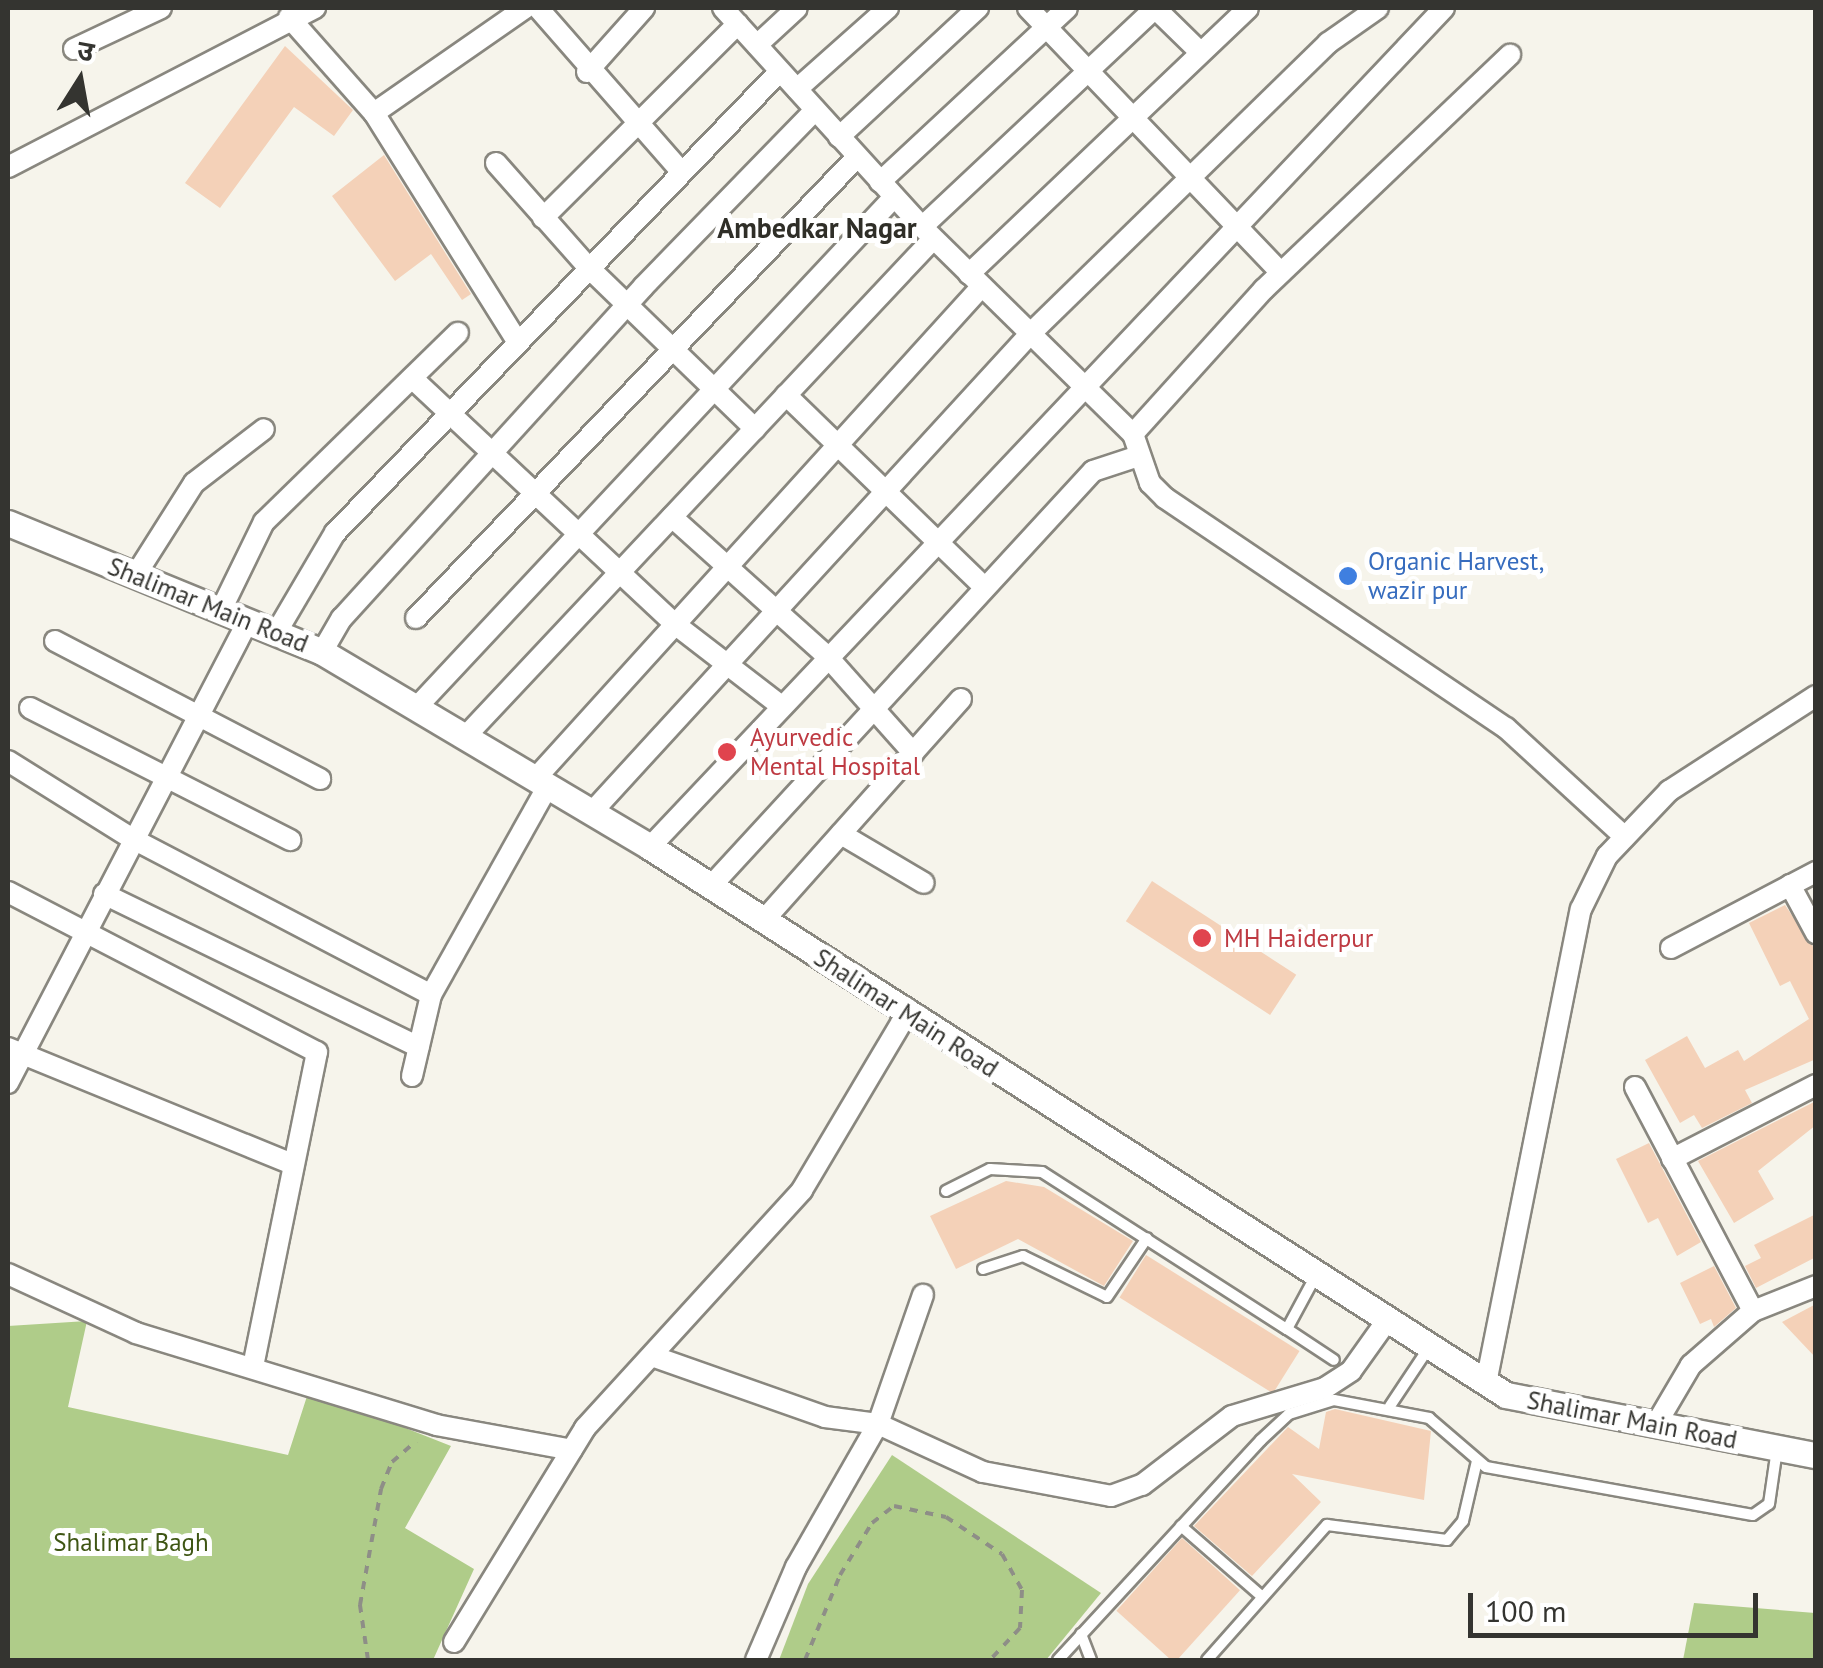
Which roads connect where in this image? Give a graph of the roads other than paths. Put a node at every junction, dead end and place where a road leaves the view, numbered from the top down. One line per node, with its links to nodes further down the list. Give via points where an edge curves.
1 (161, 8): 20 (street)
2 (315, 8): 16 (street)
3 (525, 8): 28 (street)
4 (538, 8): 25 (street)
5 (644, 8): 25 (street)
6 (723, 8): 17 (street)
7 (797, 8): 19 (street)
8 (888, 8): 26 (street)
9 (978, 8): 31 (street)
10 (1028, 8): 18 (street)
11 (1068, 8): 18 (street)
12 (1155, 8): 21 (street); 24 (street)
13 (1248, 8): 21 (street)
14 (1378, 8): 36 (street, via 1328,44)
15 (1444, 8): 39 (street)
16 (288, 17): 28 (street); 34 (street, via 250,46)
17 (738, 24): 19 (street); 30 (street)
18 (1047, 28): 24 (street); 37 (street)
19 (757, 45): 23 (street)
20 (74, 48)
21 (1198, 52): 29 (street)
22 (1510, 55): 42 (street)
23 (780, 71): 26 (street); 35 (street)
24 (1088, 71): 29 (street); 40 (street)
25 (587, 72): 30 (street)
26 (796, 89): 27 (street)
27 (816, 110): 31 (street); 44 (street)
28 (374, 113): 47 (street)
29 (1130, 115): 36 (street); 43 (street)
30 (640, 122): 35 (street); 38 (street)
31 (839, 137): 32 (street)
32 (857, 157): 37 (street); 48 (street)
33 (496, 162): 38 (street)
34 (8, 166)
35 (679, 170): 41 (street)
36 (1187, 176): 39 (street); 46 (street)
37 (887, 190): 40 (street); 51 (street)
38 (543, 218): 41 (street)
39 (1234, 225): 42 (street); 50 (street)
40 (928, 233): 43 (street); 52 (street)
41 (587, 266): 44 (street); 47 (street)
42 (1280, 274): 56 (street)
43 (976, 280): 46 (street); 57 (street)
44 (627, 305): 48 (street); 58 (street)
45 (458, 332): 49 (street)
46 (1030, 334): 50 (street); 61 (street)
47 (517, 341): 53 (street)
48 (670, 346): 51 (street); 60 (street)
49 (412, 378): 53 (street); 70 (street, via 264,522)
50 (1081, 384): 56 (street); 65 (street)
51 (711, 386): 55 (street); 64 (street)
52 (786, 395): 55 (street); 57 (street)
53 (450, 414): 58 (street); 75 (street, via 324,546)
54 (264, 429): 68 (street, via 194,483)
55 (755, 429): 62 (street)
56 (1132, 434): 59 (street)
57 (838, 445): 61 (street); 66 (street)
58 (494, 455): 60 (street); 77 (street, via 342,618)
59 (1139, 456): 69 (street, via 1093,471); 95 (street, via 1165,498 1506,728)
60 (534, 492): 64 (street); 72 (street)
61 (886, 492): 65 (street); 71 (street)
62 (672, 517): 66 (street); 67 (street)
63 (12, 531): 68 (street, Shalimar Main Road)
64 (577, 532): 67 (street); 84 (street)
65 (935, 539): 69 (street); 78 (street)
66 (728, 566): 71 (street); 74 (street)
67 (620, 572): 74 (street); 87 (street)
68 (134, 576): 70 (street, Shalimar Main Road)
69 (983, 586): 85 (street)
70 (221, 610): 73 (street, Shalimar Main Road)
71 (777, 610): 78 (street); 79 (street)
72 (416, 618)
73 (248, 621): 75 (street, Shalimar Main Road); 86 (street)
74 (676, 624): 79 (street); 92 (street)
75 (276, 633): 77 (street, Shalimar Main Road)
76 (56, 641): 86 (street)
77 (322, 652): 84 (street, Shalimar Main Road)
78 (828, 656): 82 (street); 85 (street)
79 (727, 664): 82 (street); 93 (street)
80 (1816, 696): 95 (street, via 1669,792)
81 (961, 699): 88 (street)
82 (781, 706): 98 (street)
83 (30, 708): 90 (street)
84 (416, 708): 87 (street, Shalimar Main Road)
85 (871, 710): 88 (street); 102 (street)
86 (198, 716): 90 (street); 91 (street)
87 (465, 737): 92 (street, Shalimar Main Road)
88 (913, 753): 94 (street)
89 (8, 761): 96 (street)
90 (166, 777): 96 (street); 97 (street)
91 (320, 779)
92 (542, 783): 93 (street, Shalimar Main Road); 109 (street)
93 (592, 812): 98 (street, Shalimar Main Road)
94 (841, 834): 100 (street); 105 (street)
95 (1626, 838): 133 (street, via 1582,909)
96 (133, 839): 104 (street); 109 (street)
97 (290, 840)
98 (650, 847): 102 (street, Shalimar Main Road)
99 (1816, 872): 101 (street)
100 (924, 883)
101 (1790, 885): 107 (street); 108 (street)
102 (710, 886): 105 (street, Shalimar Main Road)
103 (8, 892): 106 (street)
104 (104, 894): 106 (street); 111 (street)
105 (764, 920): 110 (street, Shalimar Main Road)
106 (85, 931): 112 (street); 118 (street, via 311,1043 317,1066)
107 (1816, 933)
108 (1671, 948)
109 (431, 995): 111 (street)
110 (906, 1013): 123 (street, Shalimar Main Road); 130 (street, via 802,1190)
111 (419, 1047): 113 (street)
112 (15, 1050): 114 (street); 118 (street)
113 (412, 1076)
114 (8, 1083)
115 (1816, 1085): 117 (street)
116 (1634, 1087): 117 (street)
117 (1672, 1159): 126 (street)
118 (292, 1164): 132 (street)
119 (946, 1191): 120 (lane, via 990,1169 1026,1167)
120 (1146, 1238): 121 (lane, via 1107,1297 1023,1256); 128 (lane)
121 (983, 1269)
122 (8, 1274): 132 (street, via 136,1333)
123 (1315, 1277): 127 (street, Shalimar Main Road); 128 (lane)
124 (1816, 1286): 126 (street)
125 (923, 1295): 136 (street)
126 (1753, 1312): 135 (street, via 1691,1365)
127 (1386, 1322): 129 (street, Shalimar Main Road); 136 (street, via 1352,1371 1326,1388 1232,1416 1129,1493 984,1472)
128 (1287, 1329): 131 (lane)
129 (1428, 1349): 133 (street, Shalimar Main Road); 134 (lane)
130 (652, 1356): 136 (street, via 825,1416); 138 (street)
131 (1334, 1360)
132 (253, 1366): 138 (street, via 451,1429)
133 (1486, 1383): 135 (street, Shalimar Main Road, via 1506,1395)
134 (1390, 1406): 140 (lane, via 1429,1418); 141 (lane, via 1334,1400 1290,1414)
135 (1658, 1420): 137 (street, Shalimar Main Road)
136 (878, 1424): 145 (street, via 796,1566)
137 (1778, 1448): 139 (street, Shalimar Main Road); 140 (lane, via 1769,1504 1753,1515)
138 (572, 1450): 144 (street)
139 (1816, 1455)
140 (1477, 1461): 142 (lane, via 1463,1521 1447,1540 1327,1525)
141 (1181, 1526): 142 (lane); 143 (lane)
142 (1260, 1595): 148 (lane)
143 (1082, 1634): 146 (lane); 147 (lane)
144 (454, 1642)
145 (756, 1660)
146 (1058, 1660)
147 (1091, 1660)
148 (1208, 1660)

